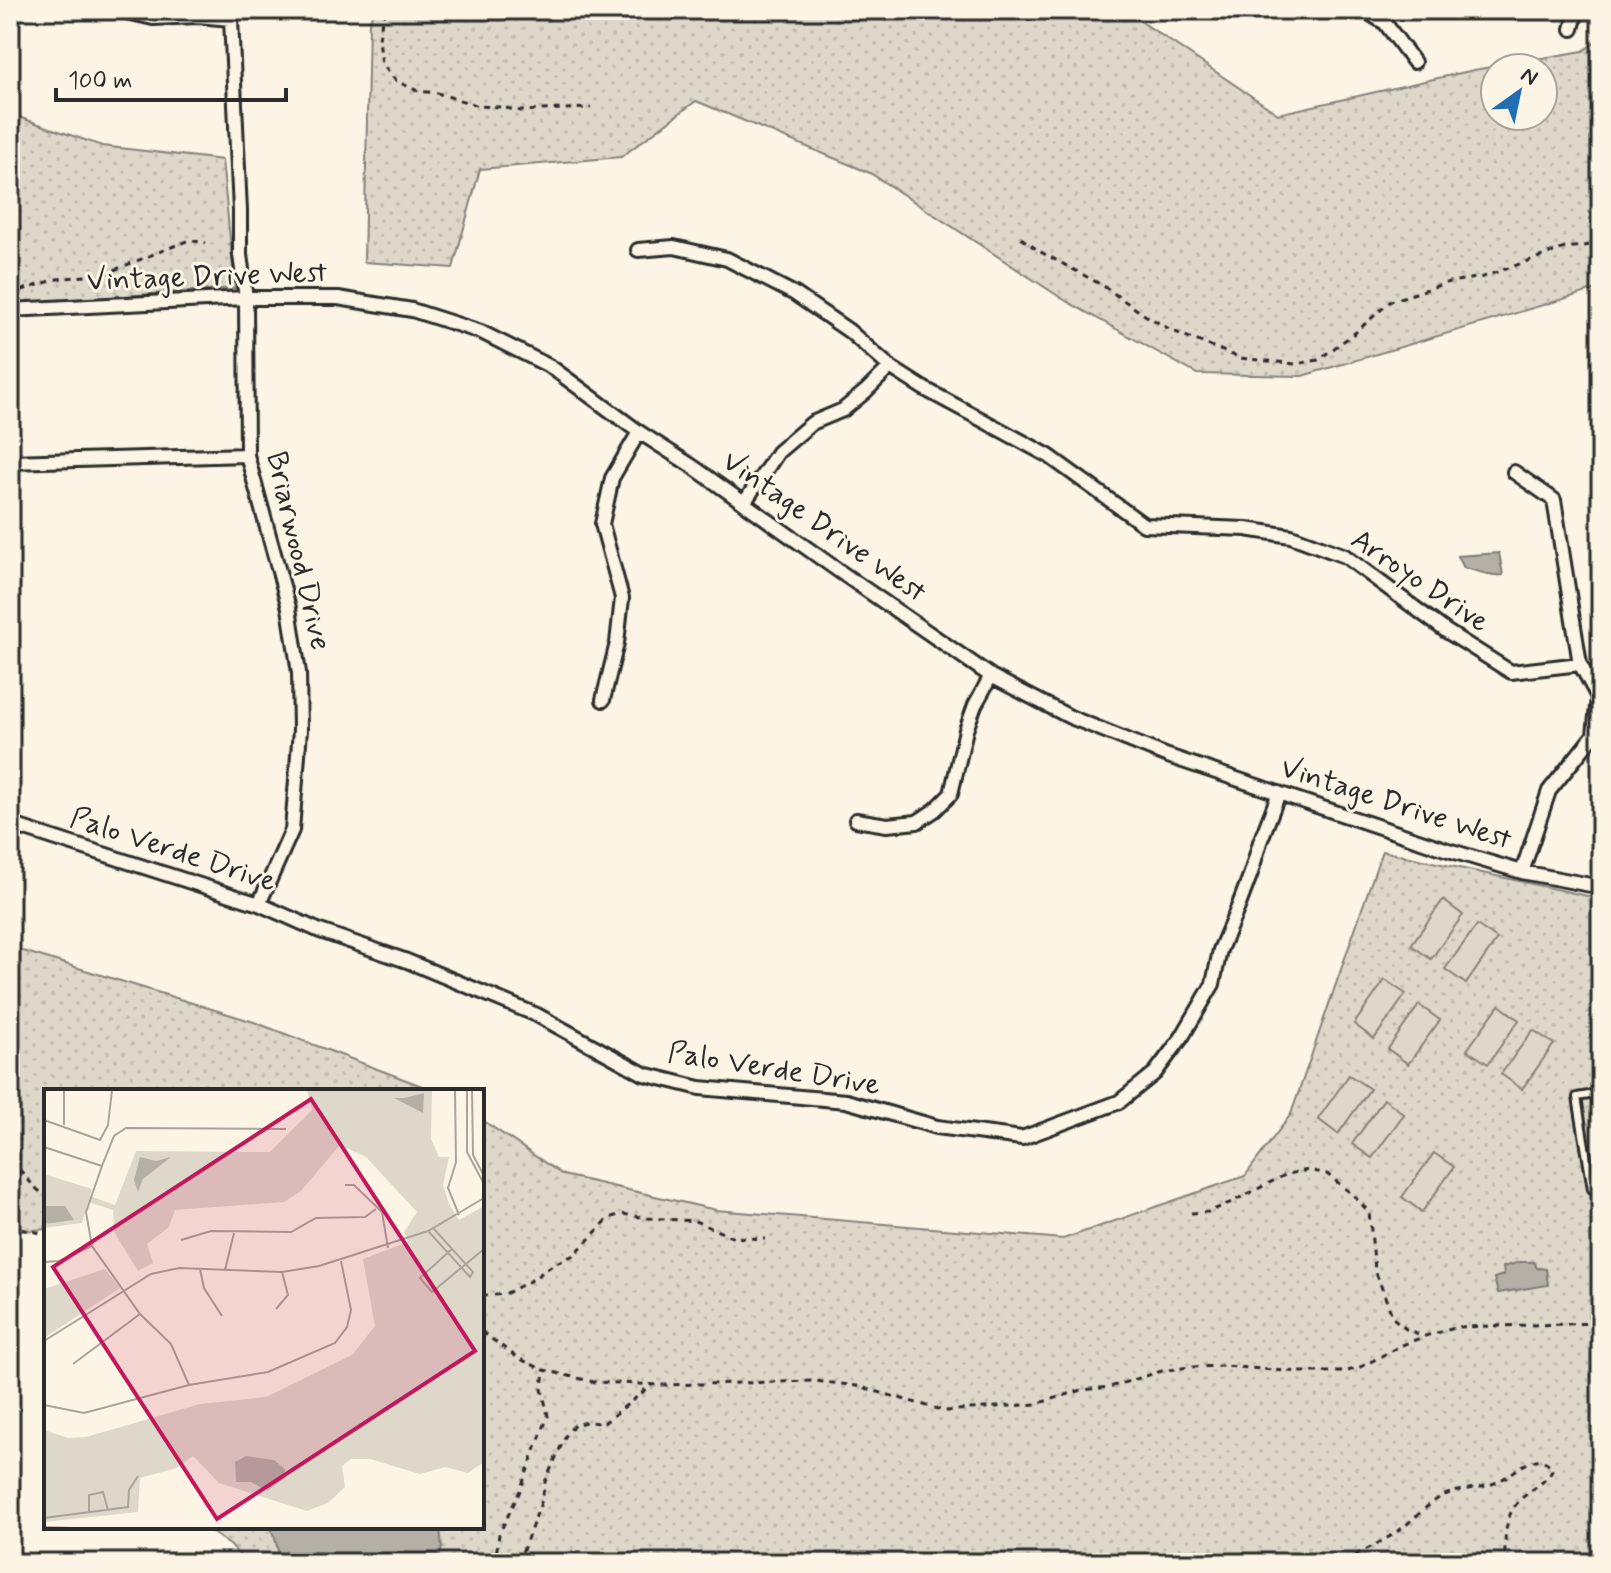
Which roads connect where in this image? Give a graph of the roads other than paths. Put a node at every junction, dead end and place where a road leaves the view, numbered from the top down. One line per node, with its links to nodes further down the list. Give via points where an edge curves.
1 (118, 10): 4 (street, via 153,18)
2 (1364, 10): 6 (street, via 1385,23)
3 (1577, 10): 5 (street)
4 (232, 15): 8 (street, Briarwood Drive)
5 (1572, 29)
6 (1414, 62)
7 (638, 250): 10 (street, Arroyo Drive, via 674,247 727,259 795,294)
8 (246, 298): 9 (street, Vintage Drive West); 11 (street, Vintage Drive West, via 338,298 412,310 481,332 551,367); 12 (street, Briarwood Drive)
9 (10, 310)
10 (890, 367): 15 (street, via 843,410 812,423 778,452); 16 (street, Arroyo Drive, via 1049,456 1144,525 1291,536 1345,556 1511,672)
11 (639, 432): 15 (street, Vintage Drive West); 18 (street, via 612,478 602,524 622,598)
12 (247, 455): 13 (street); 24 (street, Briarwood Drive, via 289,608 299,673 292,830)
13 (10, 462)
14 (1514, 472): 16 (street, via 1554,500)
15 (744, 503): 17 (street, Vintage Drive West)
16 (1580, 664): 22 (street, via 1598,697 1594,735 1549,791)
17 (991, 676): 19 (street, Vintage Drive West, via 1070,717); 20 (street, via 966,730 951,794 917,822)
18 (603, 700)
19 (1279, 793): 22 (street, Vintage Drive West); 24 (street, Palo Verde Drive, via 1220,950 1213,984 1182,1037 1155,1073 1119,1102 1022,1138 937,1127 846,1101 700,1088 644,1074 537,1015)
20 (856, 820)
21 (10, 824): 24 (street, Palo Verde Drive)
22 (1522, 872): 23 (street, Vintage Drive West)
23 (1601, 887)
24 (259, 904)
25 (1601, 1093): 26 (lane, via 1577,1097 1592,1189)
26 (1601, 1188)

